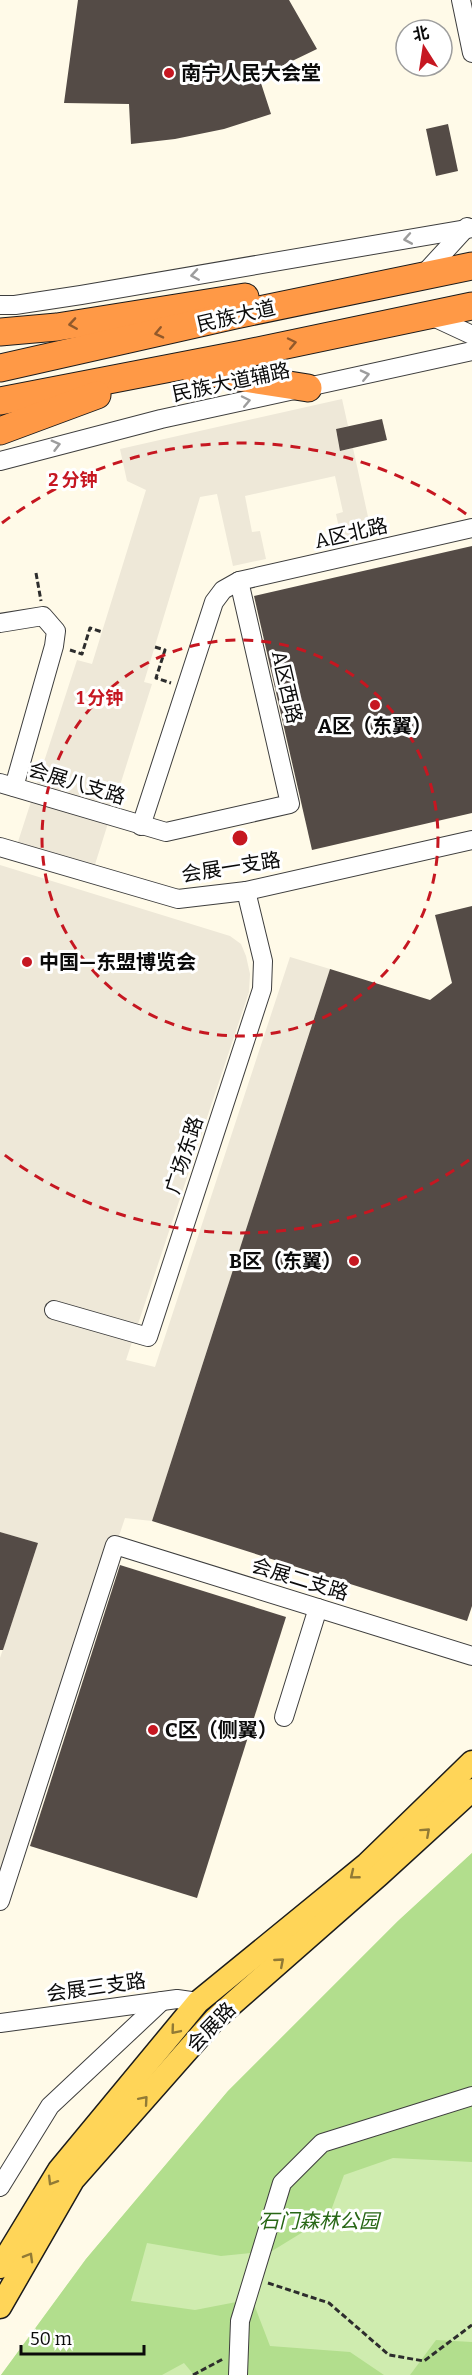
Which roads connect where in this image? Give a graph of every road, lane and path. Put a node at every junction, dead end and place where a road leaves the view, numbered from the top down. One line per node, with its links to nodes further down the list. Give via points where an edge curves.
1 (461, 0): 2 (street)
2 (472, 53)
3 (470, 224): 5 (street, one-way to 5); 6 (street)
4 (472, 266): 6 (highway, 民族大道)
5 (226, 270): 7 (street); 8 (street, one-way to 8)
6 (422, 276): 7 (highway); 15 (highway, 民族大道, one-way to 15)
7 (230, 299): 11 (highway, one-way to 11, via 57,327)
8 (0, 305)
9 (472, 306): 10 (highway, 民族大道)
10 (429, 315): 12 (street); 14 (highway, 民族大道, one-way to 10)
11 (0, 332)
12 (472, 335)
13 (472, 351): 16 (street, 民族大道辅路, one-way to 13)
14 (173, 366): 16 (highway); 17 (highway, 民族大道); 18 (highway)
15 (0, 368)
16 (308, 388): 19 (street, 民族大道辅路, one-way to 16, via 161,419)
17 (0, 401)
18 (0, 431)
19 (0, 461)
20 (472, 528): 22 (street, A区北路)
21 (36, 573): 23 (path)
22 (239, 581): 28 (street, via 223,590 214,603); 30 (street, A区西路)
23 (43, 616): 24 (street); 26 (street, via 56,631)
24 (0, 623)
25 (102, 632): 26 (path, via 90,628 82,654)
26 (54, 646): 29 (street)
27 (155, 647): 28 (path, via 165,650 156,678)
28 (187, 689): 31 (street)
29 (7, 785): 31 (street, 会展八支路)
30 (290, 804): 31 (street, 会展八支路, via 166,832)
31 (141, 826)
32 (472, 840): 34 (street, 会展一支路)
33 (0, 847): 34 (street, 会展一支路, via 178,899)
34 (246, 891): 35 (street, 广场东路, via 263,961 262,988 148,1337)
35 (54, 1310)
36 (318, 1608): 37 (street, 会展二支路); 38 (street); 41 (street, 会展二支路, via 115,1545)
37 (472, 1656)
38 (284, 1717)
39 (472, 1762): 43 (main road, 会展路, one-way to 43, via 367,1864)
40 (472, 1790): 49 (main road, 会展路, one-way to 40, via 73,2180 215,2019)
41 (0, 1900)
42 (162, 2001): 43 (street, 会展三支路); 44 (street, 会展三支路); 46 (street, via 50,2106)
43 (198, 2002): 47 (main road, 会展路, one-way to 47, via 59,2170)
44 (0, 2023)
45 (472, 2096): 48 (street, via 322,2143 282,2183)
46 (0, 2187)
47 (0, 2267)
48 (252, 2278): 50 (path, via 329,2303 389,2355 424,2361); 51 (street, via 240,2321)
49 (0, 2307)
50 (472, 2325)
51 (239, 2351): 52 (path); 53 (street)
52 (193, 2375)
53 (238, 2375)

